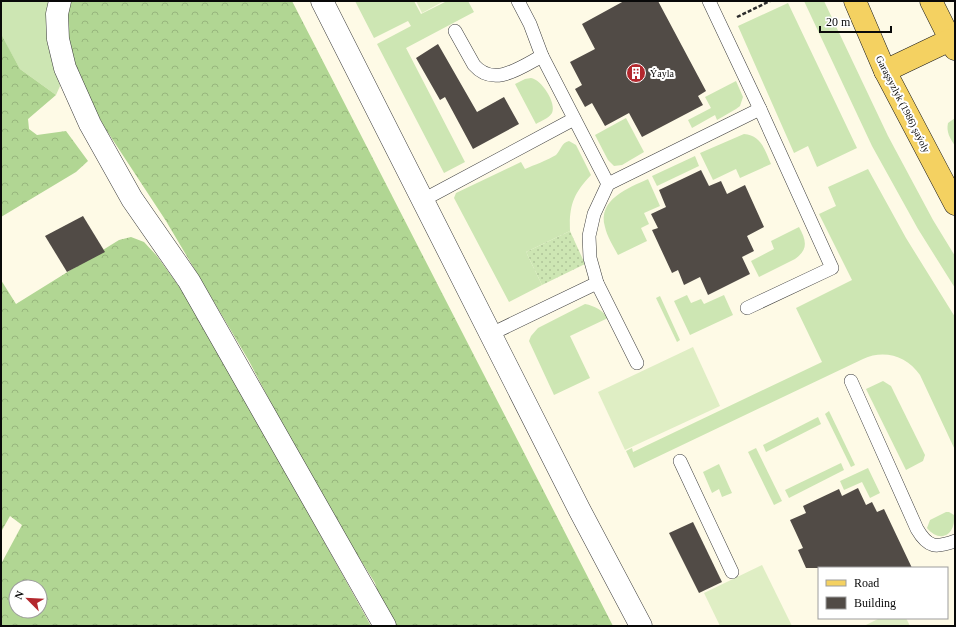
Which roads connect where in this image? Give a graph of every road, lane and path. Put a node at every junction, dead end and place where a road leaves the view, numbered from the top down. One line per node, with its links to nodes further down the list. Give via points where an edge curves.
1 (60, 1): 26 (street, via 57,14 61,54 90,124 132,199 189,281)
2 (322, 1): 16 (street)
3 (518, 1): 11 (lane)
4 (709, 1): 8 (lane)
5 (770, 1): 8 (path)
6 (855, 1): 12 (main road, Garaşsyzlyk (1986) şaýoly)
7 (931, 1): 10 (main road)
8 (720, 24): 13 (lane)
9 (455, 31): 11 (lane, via 474,65 478,70 490,75 504,75)
10 (952, 44): 12 (main road)
11 (542, 56): 14 (lane)
12 (885, 71): 17 (main road, Garaşsyzlyk (1986) şaýoly)
13 (760, 109): 15 (lane); 19 (lane, via 832,268)
14 (574, 119): 15 (lane); 16 (lane)
15 (608, 184): 18 (lane, via 594,214 589,236 590,258)
16 (423, 200): 20 (street)
17 (955, 204)
18 (597, 283): 20 (lane); 21 (lane)
19 (747, 308)
20 (491, 334): 27 (street)
21 (637, 363)
22 (851, 381): 24 (lane, via 922,539 936,546)
23 (680, 461): 25 (lane)
24 (955, 541)
25 (732, 572)
26 (385, 626)
27 (641, 626)

